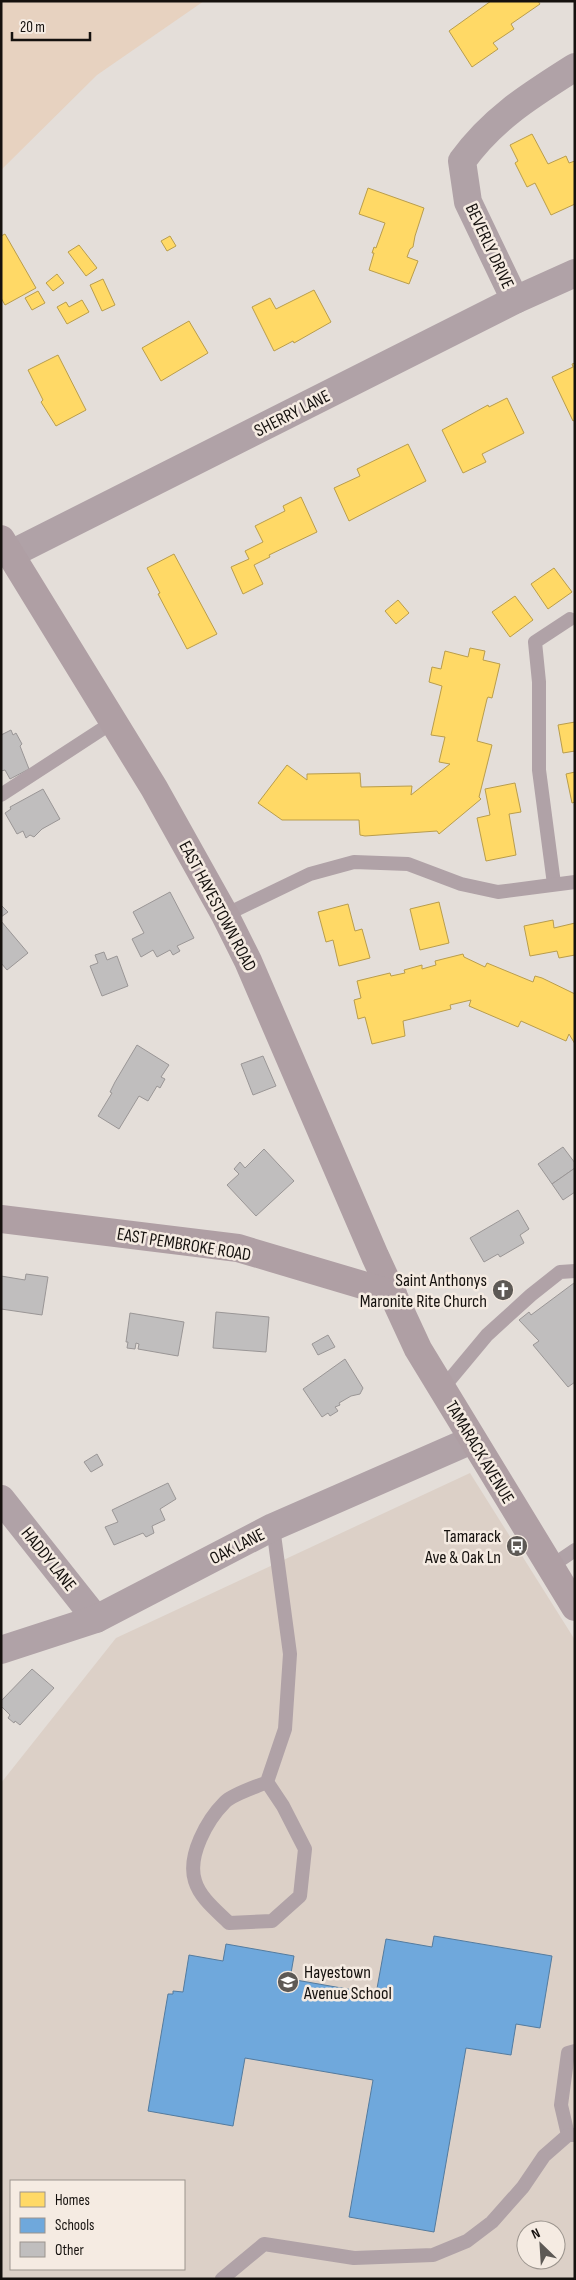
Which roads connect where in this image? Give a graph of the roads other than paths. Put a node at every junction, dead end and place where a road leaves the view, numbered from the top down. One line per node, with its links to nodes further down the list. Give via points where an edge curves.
1 (575, 67): 3 (street, BEVERLY DRIVE, via 525,99 479,137 462,161 468,202)
2 (575, 273): 3 (street, SHERRY LANE)
3 (515, 300): 4 (street, SHERRY LANE)
4 (6, 547): 6 (street, EAST HAYESTOWN ROAD)
5 (570, 619): 9 (lane, via 535,642 539,770)
6 (113, 722): 7 (lane); 10 (street, EAST HAYESTOWN ROAD)
7 (1, 795)
8 (575, 882): 9 (lane)
9 (554, 884): 10 (lane, via 498,892 461,884 408,864 354,862 310,874)
10 (225, 915): 13 (street, EAST HAYESTOWN ROAD)
11 (1, 1219): 13 (street, EAST PEMBROKE ROAD, via 238,1248)
12 (575, 1271): 14 (lane, via 560,1272 531,1295 487,1335)
13 (393, 1294): 14 (street, TAMARACK AVENUE, via 418,1349)
14 (442, 1389): 15 (street, TAMARACK AVENUE)
15 (472, 1440): 17 (street, OAK LANE); 19 (street, TAMARACK AVENUE)
16 (1, 1499): 21 (street, HADDY LANE)
17 (272, 1527): 21 (street, OAK LANE); 23 (lane, via 290,1654 285,1729)
18 (575, 1550): 19 (lane)
19 (550, 1566): 20 (street, TAMARACK AVENUE)
20 (575, 1607)
21 (96, 1618): 22 (street, OAK LANE)
22 (1, 1650)
23 (267, 1782): 23 (lane, via 226,1801 204,1831 193,1860 195,1882 207,1902 229,1922 272,1920 300,1896 305,1849)
24 (575, 2051): 25 (lane, via 568,2053 561,2105)
25 (571, 2135): 26 (lane, via 544,2156 523,2187 492,2222 466,2241 433,2255 354,2258 264,2244)
26 (222, 2279)

